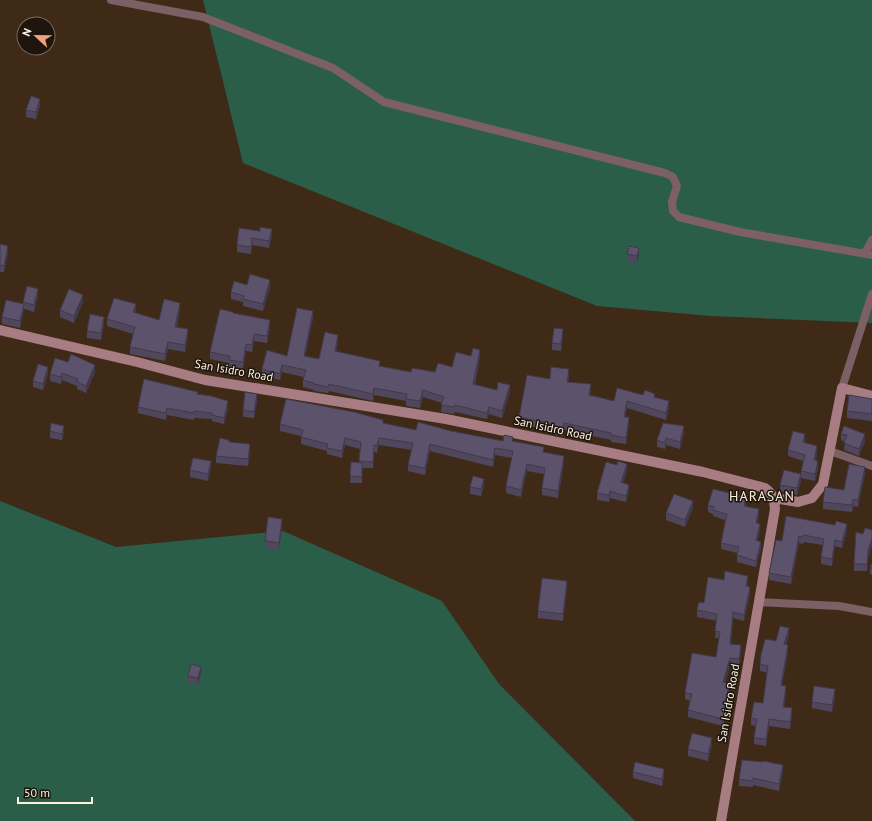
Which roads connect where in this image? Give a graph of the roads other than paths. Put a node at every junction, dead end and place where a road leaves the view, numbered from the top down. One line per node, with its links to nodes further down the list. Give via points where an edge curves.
1 (111, 0): 3 (street, via 203,17 333,68 384,102 665,173 672,177 677,186 672,202 673,211 679,217 740,232)
2 (872, 240): 3 (street)
3 (869, 254)
4 (872, 294): 6 (street)
5 (0, 330): 10 (street, San Isidro Road, via 205,380 446,419 703,472 765,488)
6 (842, 388): 7 (street); 8 (street)
7 (872, 396)
8 (830, 451): 9 (street); 10 (street, via 823,484 812,498 798,502)
9 (872, 466)
10 (774, 498): 11 (street, San Isidro Road, via 775,509)
11 (759, 602): 12 (street, via 839,606); 13 (street, San Isidro Road)
12 (872, 612)
13 (721, 821)

